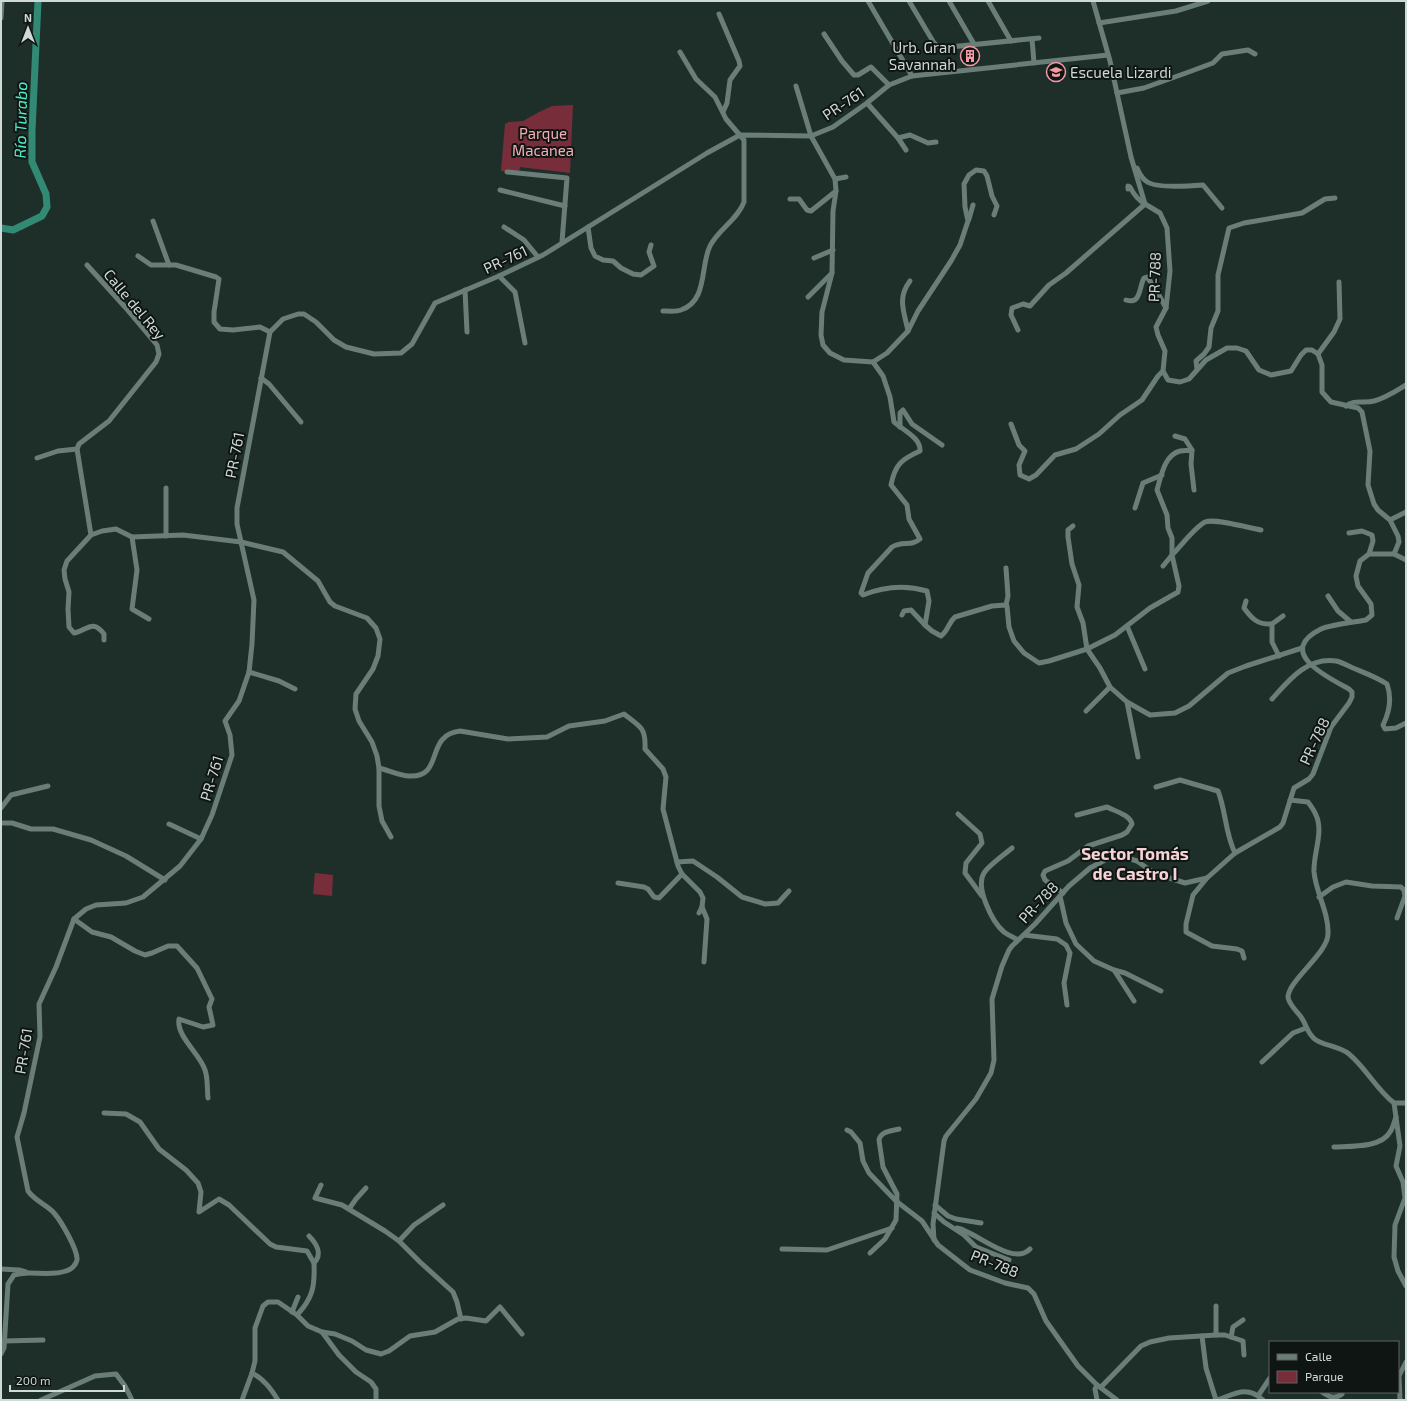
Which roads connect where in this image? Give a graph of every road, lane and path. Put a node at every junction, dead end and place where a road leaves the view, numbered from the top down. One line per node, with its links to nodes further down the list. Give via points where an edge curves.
1 (2, 1): 9 (street)
2 (868, 1): 20 (street)
3 (909, 1): 15 (street, via 940,48)
4 (949, 1): 15 (street)
5 (988, 1): 14 (street)
6 (1093, 1): 10 (street)
7 (1205, 1): 10 (street, via 1176,11)
8 (719, 14): 25 (street, via 740,66 730,80)
9 (1, 18)
10 (1099, 23): 18 (street)
11 (824, 34): 21 (street, via 854,75 858,76 871,67)
12 (1039, 38): 13 (street)
13 (1032, 39): 14 (street); 19 (street)
14 (1011, 41): 15 (street)
15 (974, 44)
16 (680, 52): 25 (street, via 696,79 715,97)
17 (1255, 54): 23 (street, via 1248,50 1222,54 1213,63 1186,73 1144,88)
18 (1108, 55): 19 (street, PR-761 / PR-761); 23 (street)
19 (1034, 63): 20 (street, PR-761 / PR-761)
20 (912, 76): 21 (street, PR-761 / PR-761)
21 (889, 85): 24 (street, PR-761 / PR-761)
22 (796, 86): 27 (street)
23 (1116, 92): 31 (street)
24 (867, 103): 27 (street, PR-761 / PR-761, via 833,127); 28 (street)
25 (723, 112): 26 (street)
26 (740, 135): 27 (street, PR-761 / PR-761); 48 (street, PR-761 / PR-761); 65 (street, via 744,140 745,151 742,207 710,245 701,284 691,305 680,311)
27 (811, 136): 34 (street)
28 (898, 138): 29 (street, via 910,135 928,143); 30 (street)
29 (936, 142)
30 (906, 150)
31 (1131, 157): 40 (street); 43 (street, via 1147,182 1163,186 1204,185)
32 (507, 172): 42 (street, via 567,178)
33 (846, 177): 34 (street)
34 (835, 179): 37 (street)
35 (1128, 188): 40 (street, PR-788, via 1130,186 1133,194)
36 (500, 190): 42 (street)
37 (836, 191): 39 (street, via 811,211 807,210 800,199); 51 (street, via 833,210)
38 (1335, 198): 73 (street, via 1325,199 1302,213 1229,228 1218,275 1218,311 1211,328 1209,347 1196,361)
39 (790, 199)
40 (1145, 204): 64 (street, PR-788 / PR-788, via 1160,213 1167,228 1170,271); 66 (street, via 1049,285 1030,306 1023,304 1012,308 1011,315)
41 (972, 205): 46 (street)
42 (566, 206): 49 (street)
43 (1222, 208)
44 (994, 215): 46 (street, via 997,206 987,176 984,171 976,170 969,175 964,184)
45 (153, 221): 56 (street)
46 (968, 221): 67 (street, via 960,245)
47 (504, 227): 53 (street, via 524,240)
48 (588, 228): 49 (street, PR-761 / PR-761); 50 (street, via 595,256 613,261 633,274 641,275 654,266 649,252)
49 (562, 242): 53 (street, PR-761 / PR-761)
50 (651, 245)
51 (833, 250): 54 (street); 57 (street)
52 (138, 256): 56 (street, via 151,265)
53 (538, 257): 58 (street, PR-761 / PR-761)
54 (814, 258)
55 (87, 265): 83 (street, Calle del Rey, via 158,345 159,354 156,362 109,421 79,444)
56 (169, 265): 68 (street, via 219,279 214,322 220,329 260,327)
57 (832, 272): 62 (street); 72 (street, via 822,312 823,345 830,353 844,360)
58 (499, 276): 61 (street, PR-761 / PR-761); 70 (street, via 515,292)
59 (910, 281): 67 (street, via 904,288 902,297)
60 (1339, 282): 71 (street, via 1340,319)
61 (465, 290): 68 (street, PR-761 / PR-761, via 435,303 412,344 401,353 374,354 346,347 304,314 283,319); 69 (street)
62 (808, 297)
63 (1126, 300): 64 (street, via 1136,300 1142,281 1147,277)
64 (1166, 308): 74 (street, PR-788 / PR-788, via 1156,327 1165,351)
65 (663, 311)
66 (1018, 330)
67 (908, 331): 72 (street, via 887,353)
68 (270, 332): 75 (street, PR-761 / PR-761)
69 (467, 332)
70 (525, 343)
71 (1318, 354): 73 (street, via 1306,350 1291,371 1271,375 1259,370 1246,351 1227,348 1206,360); 77 (street, via 1322,365 1322,392 1331,402)
72 (873, 362): 80 (street, via 883,376 894,422)
73 (1197, 369): 74 (street, via 1189,379 1180,382 1168,380)
74 (1163, 371): 79 (street, via 1142,400 1076,450 1055,456 1029,479 1020,475 1019,464 1025,451 1019,445)
75 (261, 378): 78 (street); 98 (street, PR-761 / PR-761, via 236,508)
76 (1406, 385): 77 (street, via 1372,402 1354,402)
77 (1346, 406): 91 (street, via 1358,408 1362,412 1370,451 1368,485 1374,504)
78 (301, 422)
79 (1011, 424)
80 (900, 427): 82 (street, via 900,413 903,410 912,424); 113 (street, via 916,439 920,451 907,456 899,464 891,485 907,505 909,519 920,539 915,543 897,544 892,547 868,573 861,593 862,595 877,589 898,587 928,591)
81 (1175, 436): 84 (street, via 1185,439)
82 (942, 445)
83 (77, 449): 85 (street, via 58,451); 95 (street)
84 (1192, 450): 86 (street, via 1172,454 1167,460); 88 (street)
85 (37, 458)
86 (1162, 476): 89 (street, via 1143,483); 101 (street, via 1157,490 1167,515 1172,538)
87 (166, 488): 96 (street)
88 (1194, 490)
89 (1135, 508)
90 (1406, 512): 91 (street)
91 (1390, 520): 100 (street, via 1398,536)
92 (1072, 526): 117 (street, via 1068,530 1068,537 1078,585 1077,607)
93 (1261, 530): 101 (street, via 1220,522 1206,522)
94 (1349, 533): 99 (street, via 1362,531 1372,536)
95 (91, 534): 97 (street, via 116,530); 115 (street, via 67,561 64,570 69,592 69,626 74,633 96,626 104,634)
96 (166, 536): 97 (street); 98 (street, via 183,535)
97 (132, 537): 110 (street, via 137,570 132,609)
98 (241, 542): 121 (street, PR-761 / PR-761, via 254,600); 129 (street, via 283,552 318,581 334,606 367,618 376,628 380,639 378,656 373,669 356,694 355,709 372,742)
99 (1369, 554): 100 (street); 111 (street, via 1360,561 1356,576 1358,586 1371,604 1372,615 1366,620)
100 (1394, 554): 102 (street)
101 (1172, 555): 103 (street); 114 (street, via 1178,592 1150,608)
102 (1406, 560)
103 (1163, 566)
104 (1006, 568): 107 (street)
105 (1328, 596): 111 (street, via 1338,611)
106 (1246, 601): 112 (street, via 1244,608 1250,616 1262,624)
107 (1006, 605): 113 (street, via 992,606 955,617 940,636); 117 (street, via 1014,641 1035,661 1049,662)
108 (902, 615): 113 (street, via 904,611 911,610)
109 (1283, 616): 112 (street)
110 (149, 619)
111 (1351, 622): 116 (street, via 1321,629 1307,639)
112 (1272, 624): 118 (street, via 1272,642)
113 (925, 625)
114 (1127, 626): 117 (street); 120 (street)
115 (104, 640)
116 (1302, 648): 118 (street); 119 (street, PR-788 / PR-788, via 1303,657)
117 (1087, 649): 122 (street)
118 (1279, 656): 125 (street, via 1228,674 1189,706 1175,713 1150,715)
119 (1310, 664): 124 (street, via 1292,676); 127 (street, via 1336,661 1377,677 1387,684 1390,692 1388,714 1383,724 1385,729 1396,728); 132 (street, PR-788 / PR-788, via 1326,677 1349,689 1352,697 1331,727 1313,774 1294,788)
120 (1145, 669)
121 (249, 672): 123 (street); 139 (street, PR-761 / PR-761, via 239,702 225,721 230,735 232,755 212,816)
122 (1110, 687): 125 (street); 126 (street)
123 (295, 689)
124 (1272, 699)
125 (1127, 702): 128 (street)
126 (1086, 711)
127 (1406, 723)
128 (1138, 757)
129 (379, 768): 138 (street, via 379,806 382,821); 142 (street, via 408,776 420,776 430,768 437,745 454,732 508,739 548,738 569,726 605,722 624,714 642,728 646,736 645,749 663,769 666,777 663,809)
130 (48, 786): 133 (street, via 12,795)
131 (1156, 787): 141 (street, via 1180,780 1218,791)
132 (1290, 800): 141 (street, PR-788 / PR-788, via 1280,827); 150 (street, via 1308,802 1317,815 1319,830 1314,871)
133 (1, 808)
134 (958, 814): 149 (street, via 980,834 982,843 966,863 965,872)
135 (1077, 815): 148 (street, via 1107,807 1126,816 1132,824 1122,835 1088,846 1068,861 1045,871 1045,880)
136 (1, 823): 145 (street, via 12,823 31,829 53,829 90,840 126,856)
137 (169, 824): 139 (street)
138 (391, 837)
139 (201, 839): 145 (street, PR-761 / PR-761, via 180,866)
140 (1012, 848): 149 (street, via 984,872 981,881)
141 (1235, 853): 144 (street, PR-788 / PR-788)
142 (678, 862): 143 (street); 147 (street, via 693,861 742,897 765,904 778,903)
143 (682, 874): 146 (street, via 659,898 654,897 644,887); 151 (street, via 700,892 703,898)
144 (1207, 878): 148 (street, PR-788 / PR-788, via 1185,883 1154,873 1137,861 1120,856 1107,859 1090,868); 157 (street, via 1193,895 1186,932 1212,946 1242,951)
145 (164, 880): 154 (street, PR-761 / PR-761, via 143,897 126,903 96,905)
146 (618, 883)
147 (789, 891)
148 (1061, 894): 155 (street, PR-788 / PR-788); 159 (street, via 1066,923 1076,944 1094,961)
149 (983, 896): 156 (street, via 996,924 1004,933)
150 (1319, 897): 153 (street, via 1346,882 1401,887 1405,896); 163 (street, via 1327,919 1328,935 1322,950 1290,989 1288,997)
151 (702, 907): 152 (street); 158 (street, via 707,919)
152 (698, 913)
153 (1397, 918)
154 (74, 919): 165 (street, via 92,932 111,937 145,954 176,946 197,968 212,999 209,1007 213,1024 203,1027 179,1019 179,1024 184,1037 205,1070); 192 (street, PR-761 / PR-761, via 39,1004 40,1038 17,1137 28,1191 54,1213 73,1245 77,1260 67,1271)
155 (1024, 935): 156 (street, PR-788 / PR-788); 162 (street, via 1057,939 1066,945 1070,953 1064,983)
156 (1018, 940): 177 (street, PR-788 / PR-788, via 1009,950 993,991 991,1006 994,1060 991,1073 976,1099 946,1136)
157 (1244, 958)
158 (704, 962)
159 (1114, 970): 160 (street); 161 (street)
160 (1161, 991)
161 (1134, 1001)
162 (1067, 1005)
163 (1306, 1028): 164 (street, via 1293,1033); 166 (street, via 1316,1040 1348,1054 1368,1073 1383,1095)
164 (1262, 1062)
165 (208, 1098)
166 (1394, 1103): 167 (street); 169 (street)
167 (1406, 1104)
168 (104, 1113): 190 (street, via 126,1114 140,1122 159,1149 198,1183 201,1192 199,1212 219,1199 229,1205 270,1244 307,1251)
169 (1396, 1115): 172 (street, via 1385,1139 1366,1146); 193 (street, via 1400,1146 1396,1166 1403,1182 1405,1198 1396,1225 1394,1257)
170 (899, 1129): 175 (street, via 887,1131 880,1137 883,1167 897,1194)
171 (847, 1130): 175 (street, via 860,1143 863,1161 869,1173)
172 (1334, 1147)
173 (321, 1185): 178 (street, via 315,1198)
174 (366, 1188): 178 (street)
175 (896, 1201): 181 (street, via 896,1220); 185 (street, via 922,1221)
176 (443, 1205): 184 (street, via 414,1225)
177 (935, 1205): 179 (street, PR-788 / PR-788); 180 (street, via 948,1216)
178 (349, 1209): 184 (street)
179 (934, 1213): 182 (street); 185 (street, PR-788 / PR-788)
180 (981, 1223)
181 (892, 1228): 186 (street, via 827,1250); 188 (street, via 885,1239)
182 (954, 1228): 187 (street, via 959,1228 1009,1253 1020,1254); 189 (street, via 976,1247)
183 (309, 1236): 190 (street, via 318,1250)
184 (399, 1240): 197 (street, via 453,1292)
185 (934, 1240): 211 (street, PR-788 / PR-788, via 970,1270 1005,1283 1028,1288 1034,1294 1046,1321 1064,1348)
186 (782, 1249)
187 (1030, 1249)
188 (870, 1253)
189 (1009, 1260)
190 (314, 1263): 196 (street, via 315,1279 307,1305)
191 (1, 1269): 192 (street)
192 (27, 1273): 205 (street, PR-761 / PR-761, via 14,1276 8,1284)
193 (1406, 1286)
194 (298, 1297): 196 (street)
195 (1216, 1306): 201 (street)
196 (294, 1314): 199 (street, via 308,1326); 209 (street, via 278,1302 268,1302 263,1306 255,1328 255,1362)
197 (461, 1319): 199 (street, via 435,1332 410,1336 381,1354 366,1350 335,1334); 200 (street, via 486,1321 500,1307)
198 (1243, 1320): 203 (street, via 1233,1327)
199 (322, 1332): 220 (street, via 339,1355 356,1372 371,1382 376,1390)
200 (522, 1334)
201 (1216, 1335): 202 (street); 203 (street)
202 (1202, 1336): 211 (street, via 1169,1338 1141,1346); 223 (street, via 1206,1368)
203 (1230, 1336): 207 (street, via 1243,1341)
204 (43, 1340): 205 (street)
205 (4, 1341): 206 (street, PR-761 / PR-761)
206 (1, 1354)
207 (1244, 1355)
208 (1406, 1362): 225 (street, via 1399,1376)
209 (252, 1373): 218 (street); 219 (street, via 271,1389)
210 (1269, 1380): 214 (street)
211 (1099, 1386): 221 (street, via 1095,1389); 222 (street, PR-788 / PR-788)
212 (1324, 1393): 215 (street)
213 (1342, 1394): 215 (street)
214 (1258, 1396): 223 (street, via 1250,1391 1244,1391); 224 (street)
215 (1335, 1399)
216 (41, 1400): 217 (street, via 95,1376 116,1374)
217 (132, 1400)
218 (242, 1400)
219 (278, 1400)
220 (376, 1400)
221 (1096, 1400)
222 (1117, 1400)
223 (1216, 1400)
224 (1263, 1400)
225 (1400, 1400)

